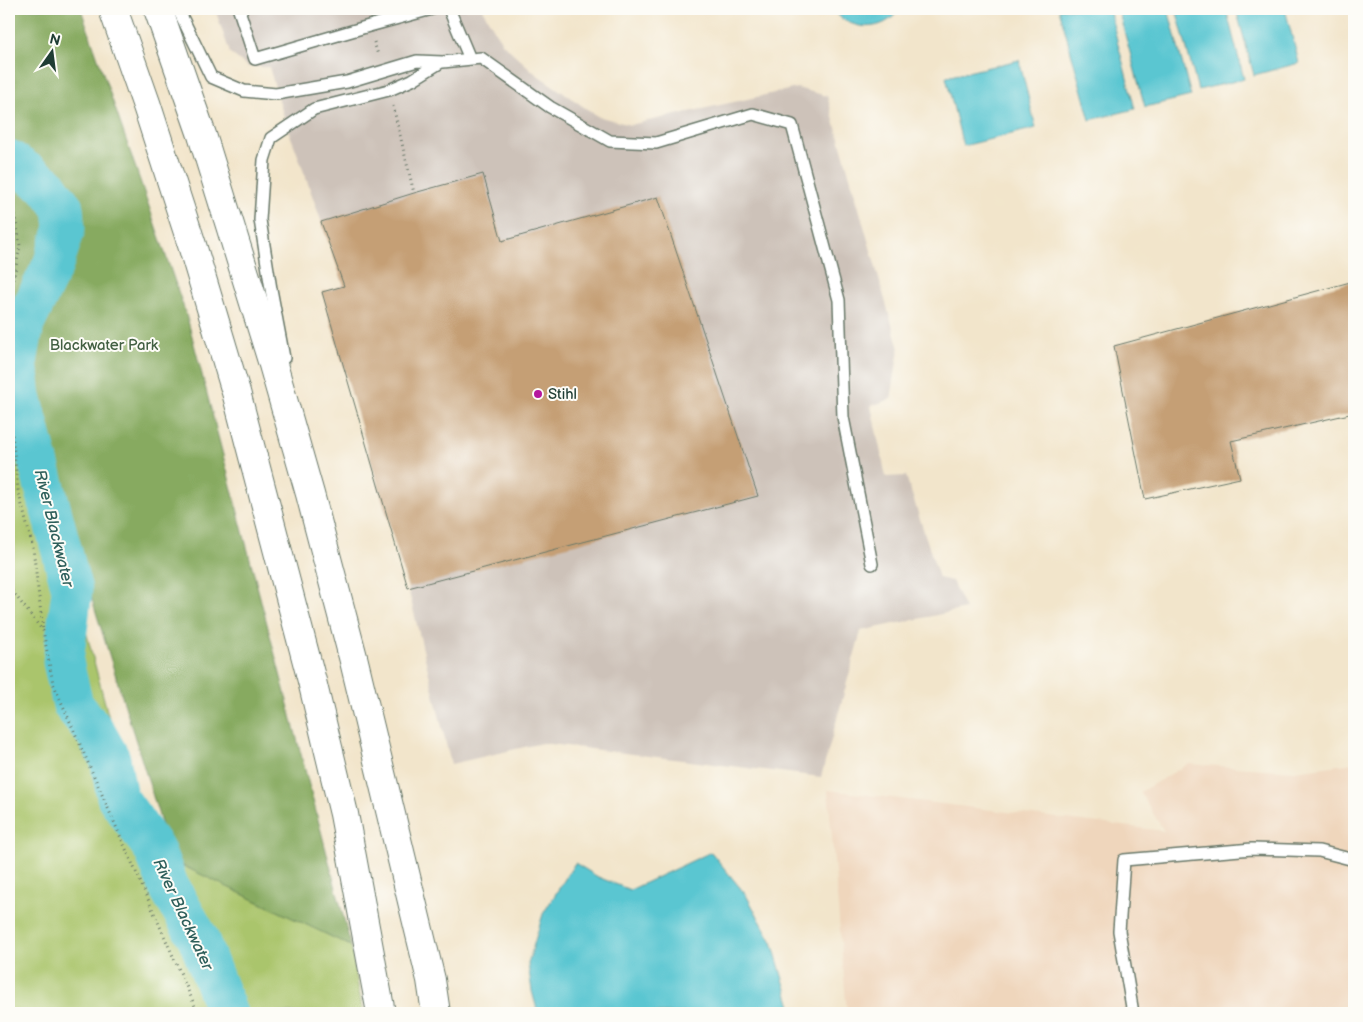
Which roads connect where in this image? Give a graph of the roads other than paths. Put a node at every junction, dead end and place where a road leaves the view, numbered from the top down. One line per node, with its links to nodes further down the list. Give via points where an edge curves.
1 (113, 9): 12 (main road, via 192,245 236,392 344,814)
2 (158, 9): 9 (main road, via 202,134)
3 (178, 9): 8 (lane, via 211,77 244,91 276,94 347,82 416,61)
4 (240, 9): 5 (lane, via 255,59)
5 (432, 9)
6 (449, 9): 7 (lane)
7 (470, 59): 8 (lane); 10 (lane, via 481,58 550,108 610,141 656,143 753,114 792,125 839,300 843,417)
8 (443, 62): 9 (lane, via 389,90 314,109 271,138 264,160 260,220)
9 (310, 494): 13 (main road, via 353,657 431,980)
10 (872, 564)
11 (1354, 860): 14 (lane, via 1319,851 1252,848 1124,860 1119,931)
12 (381, 1013)
13 (436, 1013)
14 (1133, 1013)

